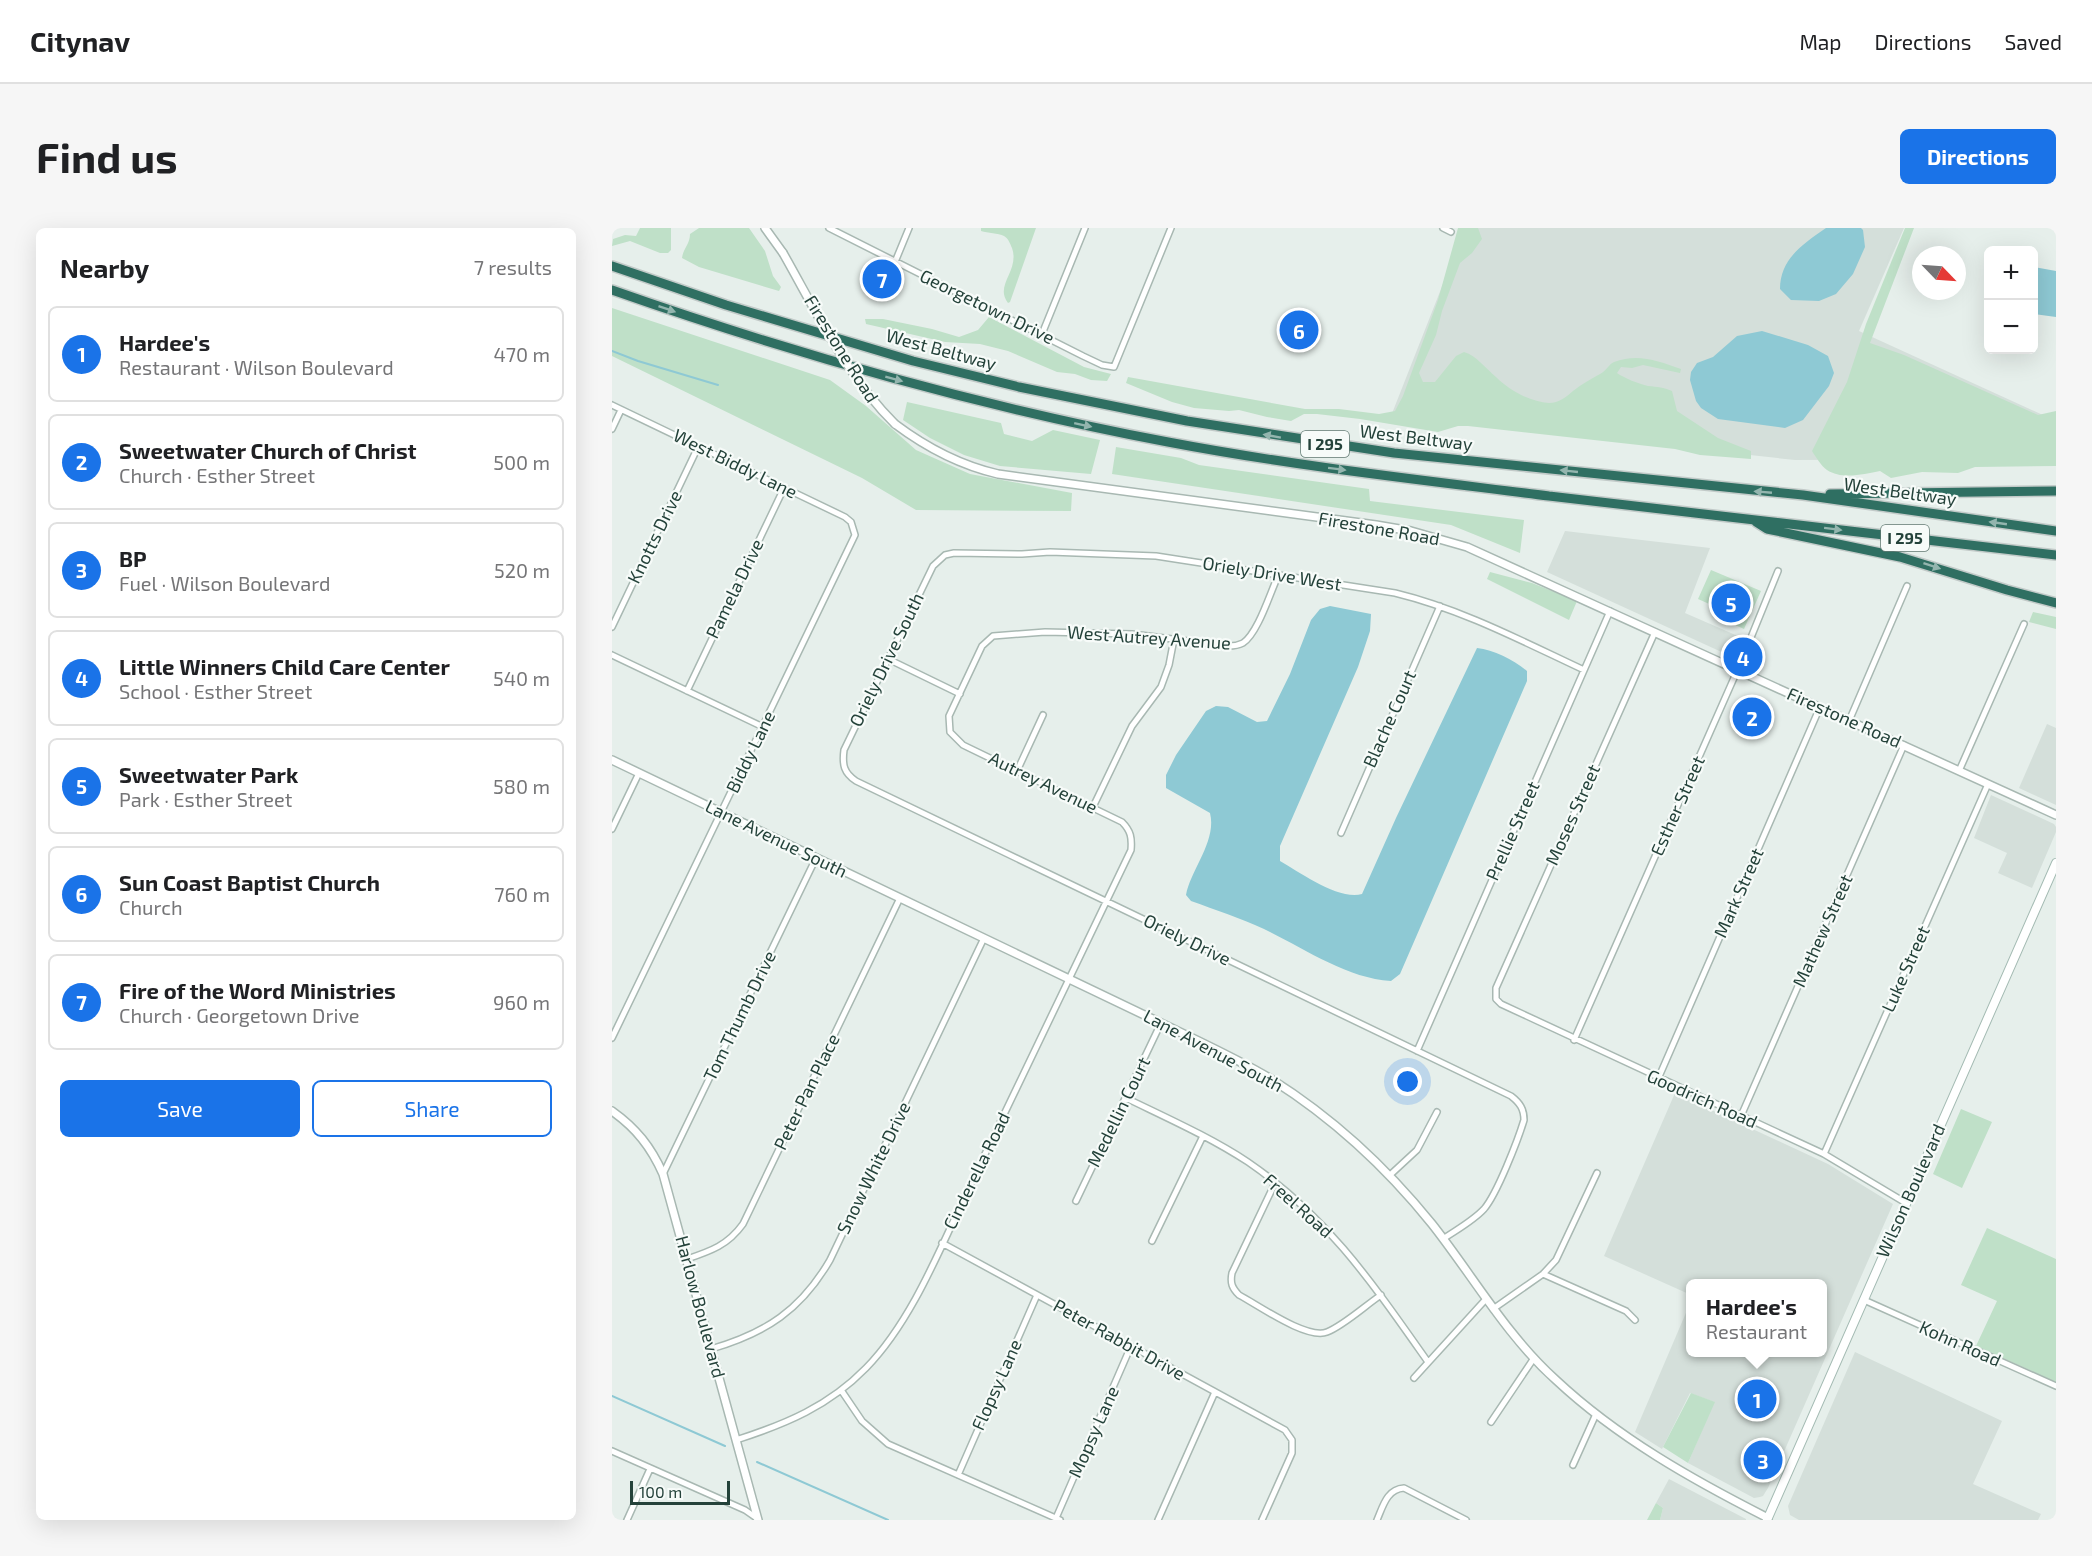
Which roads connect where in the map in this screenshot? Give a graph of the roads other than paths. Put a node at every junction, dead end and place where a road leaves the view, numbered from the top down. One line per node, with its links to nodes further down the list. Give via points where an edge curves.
1 (765, 228): 29 (street, Firestone Road, bridge, via 879,408 895,424 941,454 998,474 1423,534 1467,547)
2 (829, 228): 8 (street, Georgetown Drive)
3 (909, 228): 8 (street)
4 (1085, 228): 11 (street)
5 (1171, 228): 11 (street, Georgetown Drive, via 1113,367)
6 (1443, 228): 7 (street)
7 (1451, 232)
8 (895, 262): 11 (street, Georgetown Drive)
9 (612, 266): 18 (highway, West Beltway / I 295, one-way to 9, via 1394,453 1121,409 913,361)
10 (612, 290): 19 (highway, I 295, one-way to 19, via 875,374 1099,428 1307,465)
11 (1042, 334)
12 (612, 405): 13 (street, West Biddy Lane)
13 (621, 410): 14 (street); 15 (street, West Biddy Lane)
14 (612, 429)
15 (698, 447): 16 (street, West Biddy Lane); 31 (street, Knotts Drive)
16 (784, 488): 20 (street, West Biddy Lane, via 844,517); 38 (street, Pamela Drive)
17 (2056, 491): 18 (highway)
18 (1803, 495): 21 (highway, West Beltway / I 295, one-way to 18)
19 (1754, 521): 23 (highway, I 295, one-way to 23); 27 (highway, one-way to 27, via 1767,529 1900,557)
20 (854, 529): 43 (street, Biddy Lane, via 853,541)
21 (2056, 531)
22 (945, 555): 25 (street, Oriely Drive West, via 1125,554); 35 (street, Oriely Drive South, via 933,566)
23 (2056, 555)
24 (1778, 571): 37 (street, Esther Street)
25 (1278, 576): 28 (street, Oriely Drive West, via 1395,593); 33 (street, West Autrey Avenue, via 1253,631 1243,643 1229,646)
26 (1907, 586): 42 (street)
27 (2056, 603)
28 (1440, 606): 36 (street, Oriely Drive West); 56 (street, Blache Court)
29 (1610, 611): 32 (street, Firestone Road); 36 (street, Prellie Street)
30 (2024, 624): 48 (street)
31 (612, 627)
32 (1655, 632): 37 (street, Firestone Road); 63 (street, Moses Street, via 1496,988)
33 (1174, 639): 39 (street, West Autrey Avenue, via 1045,632 993,636 982,646); 51 (street, via 1161,687 1132,726)
34 (612, 655): 38 (street)
35 (888, 660): 39 (street); 46 (street, Oriely Drive South, via 844,750)
36 (1584, 670): 67 (street, Prellie Street)
37 (1738, 670): 40 (street, Firestone Road); 66 (street, Esther Street)
38 (687, 691): 43 (street)
39 (960, 694): 47 (street, Autrey Avenue, via 949,716 950,732 955,739)
40 (1820, 707): 42 (street, Firestone Road); 68 (street, Mark Street)
41 (1043, 715): 47 (street)
42 (1849, 721): 44 (street, Firestone Road)
43 (763, 727): 52 (street, Biddy Lane)
44 (1904, 745): 48 (street, Firestone Road); 72 (street, Mathew Street)
45 (612, 760): 49 (street, Lane Avenue South)
46 (845, 771): 60 (street, Oriely Drive, via 856,781)
47 (1017, 771): 51 (street, Autrey Avenue)
48 (1959, 771): 50 (street, Firestone Road)
49 (639, 773): 52 (street, Lane Avenue South); 54 (street)
50 (1988, 784): 53 (street, Firestone Road); 74 (street, Luke Street)
51 (1093, 807): 55 (street, Autrey Avenue)
52 (722, 813): 57 (street, Lane Avenue South); 65 (street, Biddy Lane)
53 (2056, 815)
54 (612, 829)
55 (1129, 830): 60 (street, Cinderella Road, via 1131,850)
56 (1341, 833)
57 (816, 858): 59 (street, Lane Avenue South); 76 (street, Tom Thumb Drive)
58 (2056, 863): 80 (main road, Wilson Boulevard)
59 (900, 898): 61 (street, Lane Avenue South); 84 (street, Peter Pan Place, via 743,1224 722,1246)
60 (1106, 901): 62 (street, Cinderella Road); 67 (street, Oriely Drive)
61 (984, 938): 62 (street, Lane Avenue South); 93 (street, Snow White Drive, via 830,1260 813,1287 794,1307 758,1333)
62 (1069, 979): 64 (street, Lane Avenue South); 83 (street, Cinderella Road)
63 (1496, 999): 66 (street, Goodrich Road)
64 (1161, 1023): 69 (street, Medellin Court); 77 (street, Lane Avenue South, via 1240,1062 1295,1095 1344,1131)
65 (612, 1038)
66 (1575, 1040): 68 (street, Goodrich Road)
67 (1417, 1051): 81 (street, Oriely Drive, via 1511,1096 1524,1114 1522,1128 1488,1203)
68 (1658, 1079): 72 (street, Goodrich Road)
69 (1126, 1098): 73 (street, Freel Road); 79 (street, Medellin Court)
70 (612, 1111): 76 (street, Harlow Boulevard, via 647,1143)
71 (1437, 1112): 77 (street, via 1417,1150)
72 (1742, 1116): 74 (street, Goodrich Road)
73 (1203, 1136): 78 (street, Freel Road); 82 (street)
74 (1824, 1154): 80 (street, Goodrich Road)
75 (1597, 1173): 85 (street, via 1560,1254)
76 (663, 1174): 84 (street, Harlow Boulevard)
77 (1390, 1175): 81 (street, Lane Avenue South)
78 (1275, 1183): 87 (street, Freel Road, via 1314,1216); 87 (street, via 1232,1273 1231,1285 1239,1295 1306,1331 1320,1334 1335,1328)
79 (1076, 1202)
80 (1906, 1203): 89 (main road, Wilson Boulevard)
81 (1443, 1239): 88 (street, Lane Avenue South)
82 (1152, 1241)
83 (942, 1243): 86 (street, Peter Rabbit Drive); 98 (street, Cinderella Road, via 913,1303 888,1342)
84 (687, 1259): 93 (street, Harlow Boulevard)
85 (1543, 1274): 90 (street); 91 (street, via 1626,1311)
86 (1037, 1295): 92 (street, Peter Rabbit Drive); 106 (street, Flopsy Lane)
87 (1381, 1295): 95 (street, Freel Road)
88 (1486, 1299): 90 (street, Lane Avenue South); 95 (street)
89 (1864, 1300): 97 (street, Kohn Road); 108 (main road, Wilson Boulevard)
90 (1493, 1310): 94 (street, Lane Avenue South)
91 (1635, 1320)
92 (1131, 1346): 99 (street, Peter Rabbit Drive); 107 (street, Mopsy Lane)
93 (711, 1349): 102 (street, Harlow Boulevard)
94 (1534, 1358): 100 (street, Lane Avenue South); 101 (street)
95 (1428, 1362): 96 (street)
96 (1414, 1378)
97 (2056, 1386)
98 (841, 1390): 102 (street, Cinderella Road, via 795,1419); 106 (street, via 862,1421 883,1441)
99 (1215, 1392): 111 (street); 112 (street, Peter Rabbit Drive, via 1285,1430 1292,1440 1292,1453)
100 (1596, 1414): 104 (street); 108 (street, Lane Avenue South, via 1645,1450)
101 (1491, 1422)
102 (736, 1440): 110 (street, Harlow Boulevard)
103 (612, 1451): 105 (street)
104 (1573, 1465)
105 (650, 1469): 109 (street); 110 (street, via 745,1510)
106 (958, 1475): 107 (street)
107 (1058, 1519)
108 (1769, 1519)
109 (627, 1520)
110 (758, 1520)
111 (1158, 1520)
112 (1262, 1520)
113 (1377, 1520): 114 (street, via 1387,1496 1398,1488 1412,1490)
114 (1466, 1520)

